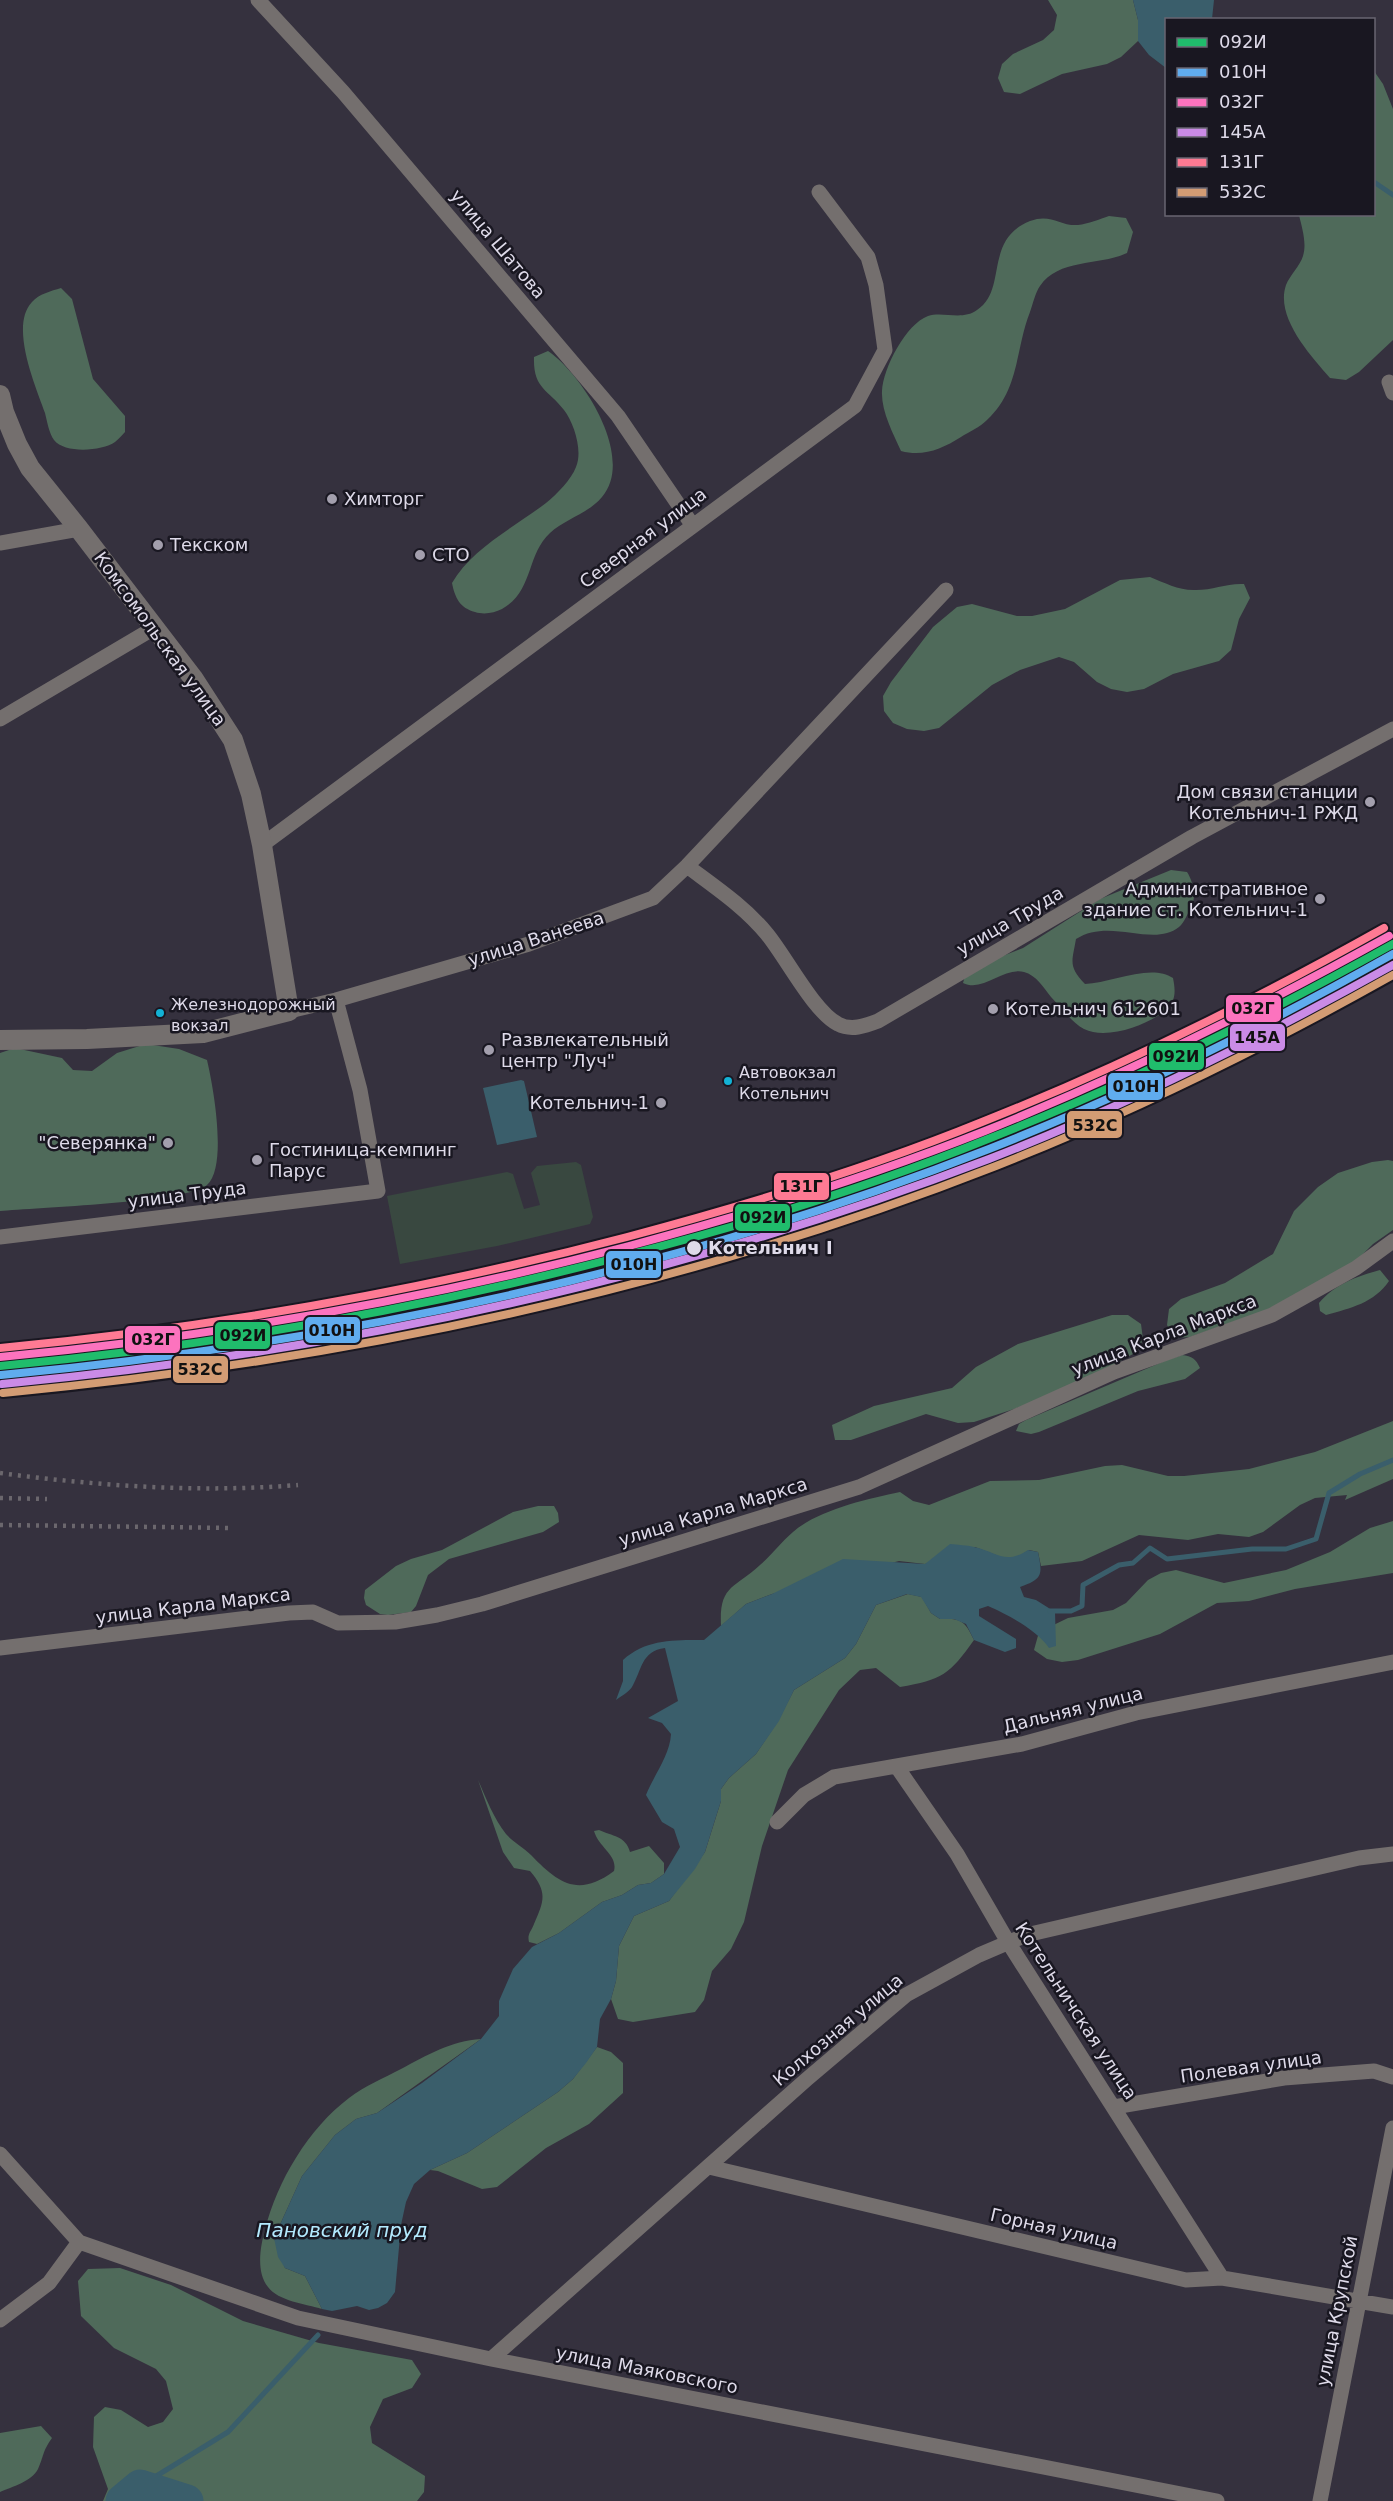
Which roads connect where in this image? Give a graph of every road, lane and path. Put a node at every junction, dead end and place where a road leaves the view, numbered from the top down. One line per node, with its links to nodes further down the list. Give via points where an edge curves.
1 (258, 0): 4 (street, улица Шатова, via 343,92 618,416)
2 (819, 192): 4 (street, Северная улица, via 868,257 885,350 855,406)
3 (0, 395): 5 (street, Комсомольская улица, via 30,468)
4 (693, 526): 11 (street, Северная улица)
5 (79, 529): 6 (street); 8 (street, Комсомольская улица)
6 (0, 543)
7 (945, 590): 12 (street, улица Ванеева)
8 (154, 628): 9 (street); 11 (street, Комсомольская улица, via 193,678 232,740 251,794)
9 (0, 719)
10 (1393, 729): 12 (street, улица Труда, via 1192,837 878,1021 858,1027 839,1025 825,1014 767,934 742,908)
11 (262, 845): 14 (street, Комсомольская улица)
12 (687, 866): 13 (street, улица Ванеева, via 653,898 529,944)
13 (336, 1000): 14 (street, улица Ванеева); 16 (street, улица Труда, via 360,1090 378,1191)
14 (289, 1011): 15 (street, улица Ванеева, via 203,1033)
15 (0, 1040)
16 (0, 1237)
17 (1393, 1241): 18 (street, улица Карла Маркса, via 1356,1268 1272,1315 1114,1372 859,1487 482,1604 395,1622 338,1623 313,1612 289,1613)
18 (0, 1648)
19 (1393, 1662): 20 (street, Дальняя улица, via 1136,1713 1022,1744)
20 (897, 1767): 21 (street, Дальняя улица, via 829,1780 804,1795); 23 (street, Котельничская улица, via 957,1854)
21 (777, 1822)
22 (1393, 1854): 23 (street, Колхозная улица, via 1359,1858 1162,1902)
23 (1008, 1942): 25 (street, Котельничская улица); 28 (street, Колхозная улица, via 906,1995)
24 (1393, 2077): 25 (street, Полевая улица, via 1374,2072 1284,2078)
25 (1114, 2107): 30 (street, Котельничская улица)
26 (1393, 2128): 31 (street, улица Крупской)
27 (0, 2154): 29 (street)
28 (709, 2167): 30 (street, Горная улица, via 1186,2280); 34 (street, Колхозная улица)
29 (79, 2242): 33 (street, via 49,2283); 34 (street, улица Маяковского, via 298,2318)
30 (1222, 2277): 31 (street, Горная улица)
31 (1359, 2300): 32 (street, Горная улица); 36 (street, улица Крупской)
32 (1393, 2307)
33 (0, 2320)
34 (491, 2359): 35 (street, улица Маяковского)
35 (1217, 2501)
36 (1320, 2501)

